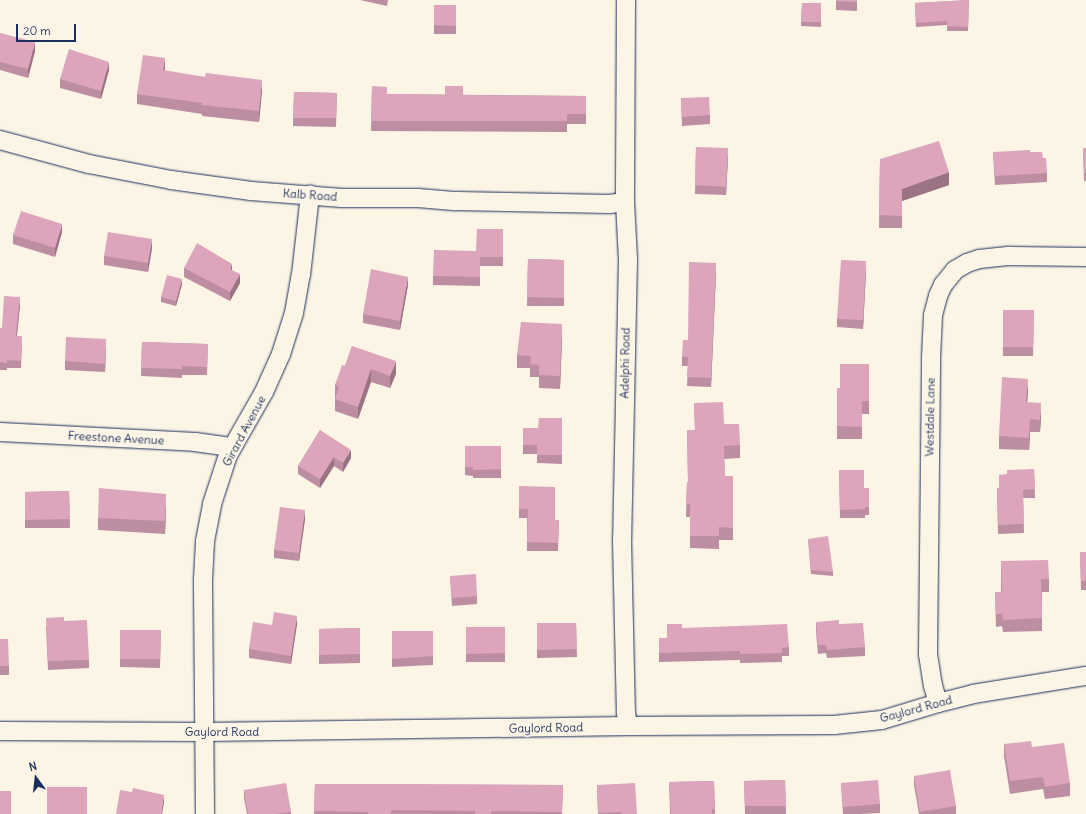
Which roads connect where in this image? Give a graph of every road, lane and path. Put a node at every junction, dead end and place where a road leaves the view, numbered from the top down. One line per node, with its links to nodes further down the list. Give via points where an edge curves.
1 (626, 0): 4 (street, Adelphi Road)
2 (0, 140): 3 (street, Kalb Road, via 89,164 171,180 251,191)
3 (310, 195): 4 (street, Kalb Road, via 608,204); 7 (street, Girard Avenue, via 294,313 281,354 264,392)
4 (625, 202): 10 (street, Adelphi Road, via 628,259 622,540)
5 (1086, 257): 9 (street, Westdale Lane, via 1010,256 979,259 955,270 938,296 933,315 931,358 928,654 932,686)
6 (0, 432): 7 (street, Freestone Avenue, via 194,442 224,446)
7 (231, 450): 12 (street, Girard Avenue, via 212,504 205,541)
8 (1086, 676): 9 (street, Gaylord Road, via 973,694)
9 (938, 703): 10 (street, Gaylord Road, via 882,720 834,725)
10 (628, 726): 12 (street, Gaylord Road)
11 (0, 731): 12 (street, Gaylord Road)
12 (204, 732): 13 (street, Girard Avenue)
13 (205, 814)

